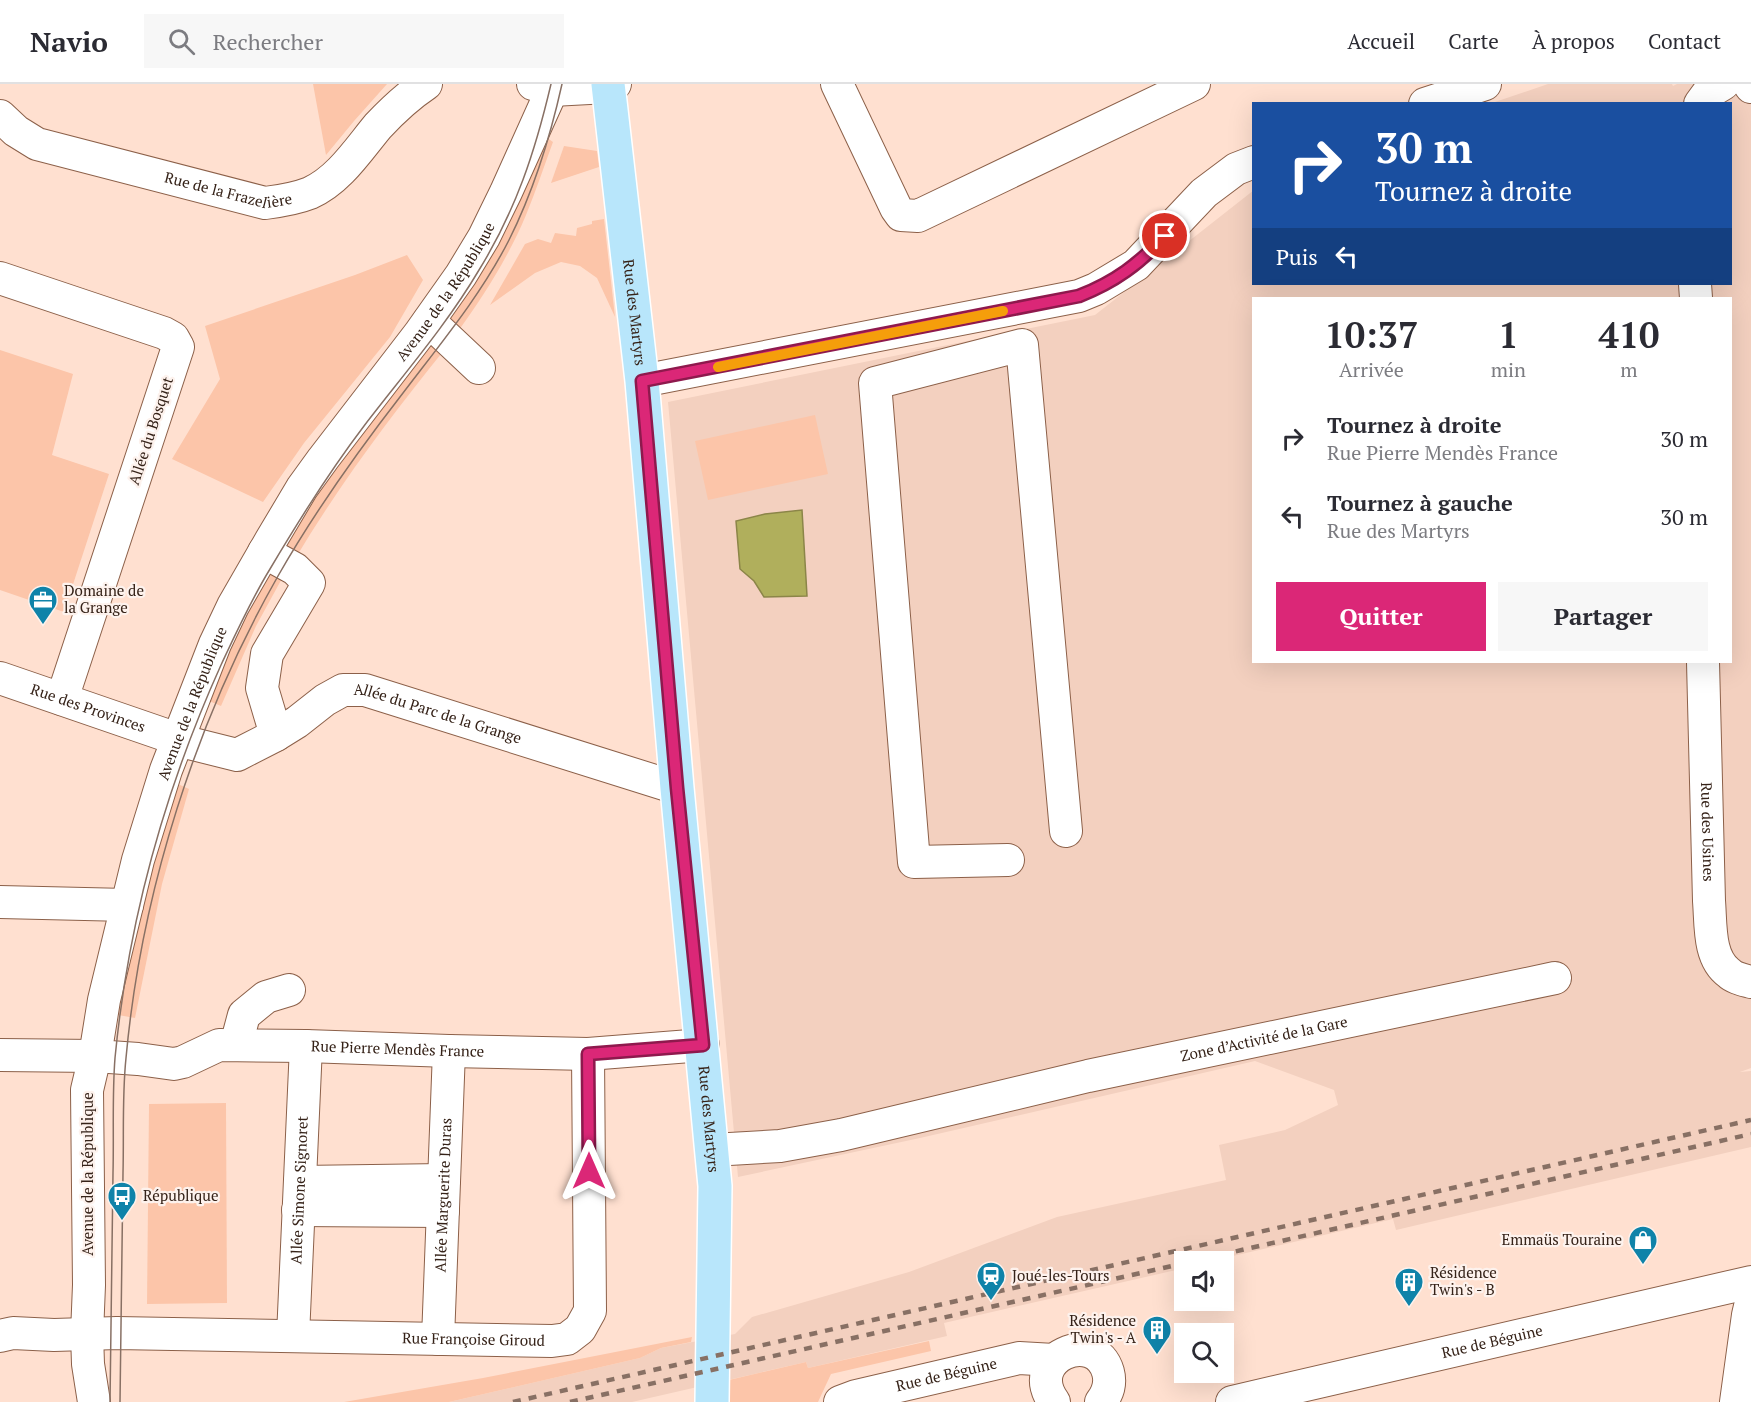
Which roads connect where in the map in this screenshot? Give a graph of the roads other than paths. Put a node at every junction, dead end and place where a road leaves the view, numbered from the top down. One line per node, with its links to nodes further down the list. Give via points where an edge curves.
1 (426, 84): 10 (street, Rue de la Frazelière, via 407,97 336,176 312,192 265,203 37,144)
2 (837, 84): 3 (street, via 896,208 901,214 918,216)
3 (1194, 84)
4 (1485, 84): 8 (street)
5 (1723, 84): 9 (street)
6 (611, 85): 7 (street); 15 (main road, Rue des Martyrs)
7 (542, 87): 13 (street, Avenue de la République, via 484,237)
8 (1431, 102)
9 (1701, 102)
10 (0, 116)
11 (1252, 163): 15 (street, via 1236,169 1204,193 1136,265 1079,296)
12 (0, 278): 19 (street, Allée du Bosquet, via 164,333 178,347)
13 (429, 321): 14 (street); 16 (street, Avenue de la République, via 302,488)
14 (479, 368)
15 (642, 381): 22 (main road, Rue des Martyrs)
16 (264, 552): 20 (street, via 295,569 309,583 267,654 262,688); 21 (street, Avenue de la République, via 215,644)
17 (1703, 663): 28 (street, Rue des Usines, via 1712,937 1717,960 1729,974)
18 (0, 678): 19 (street, Rue des Provinces)
19 (62, 699): 21 (street, Rue des Provinces)
20 (276, 735): 21 (street, Allée du Parc de la Grange, via 237,755); 22 (street, Allée du Parc de la Grange, via 343,690 365,690)
21 (177, 739): 26 (street, Avenue de la République)
22 (677, 788): 30 (main road, Rue des Martyrs)
23 (1066, 831): 24 (street, via 1022,345 875,383 914,862)
24 (1008, 860)
25 (0, 902): 26 (street)
26 (127, 905): 36 (street, Avenue de la République)
27 (1555, 978): 37 (street, Zone d’Activité de la Gare, via 1088,1076 842,1136 780,1146)
28 (1751, 982)
29 (289, 990): 31 (street, via 266,997 244,1015)
30 (703, 1045): 34 (street, Rue Pierre Mendès France); 37 (main road, Rue des Martyrs)
31 (236, 1046): 32 (street, Rue Pierre Mendès France); 36 (street, Rue Pierre Mendès France, via 219,1046 174,1064)
32 (306, 1046): 33 (street, Rue Pierre Mendès France); 39 (street, Allée Simone Signoret)
33 (449, 1051): 34 (street, Rue Pierre Mendès France); 38 (street, Allée Marguerite Duras)
34 (588, 1054): 46 (street, Rue Françoise Giroud, via 590,1311 580,1329 567,1339)
35 (0, 1055): 36 (street, Rue Pierre Mendès France)
36 (95, 1056): 43 (street, Avenue de la République, via 87,1090)
37 (712, 1150): 50 (main road, Rue des Martyrs)
38 (444, 1180): 39 (street); 40 (street, Allée Marguerite Duras)
39 (299, 1196): 40 (street); 45 (street, Allée Simone Signoret)
40 (443, 1211): 46 (street, Allée Marguerite Duras)
41 (1751, 1281): 53 (street, Rue de Béguine)
42 (1751, 1302): 54 (street)
43 (87, 1334): 44 (street, Rue Françoise Giroud); 45 (street, Rue Françoise Giroud); 49 (street, Avenue de la République)
44 (0, 1336)
45 (293, 1336): 46 (street, Rue Françoise Giroud)
46 (438, 1339)
47 (1054, 1360): 48 (street, Rue de Béguine, via 1073,1350 1098,1357 1109,1380); 51 (street, Rue de Béguine, via 1019,1358); 52 (street, via 1046,1385)
48 (1103, 1401)
49 (94, 1402)
50 (712, 1402)
51 (840, 1402)
52 (1053, 1402)
53 (1232, 1402)
54 (1736, 1402)

